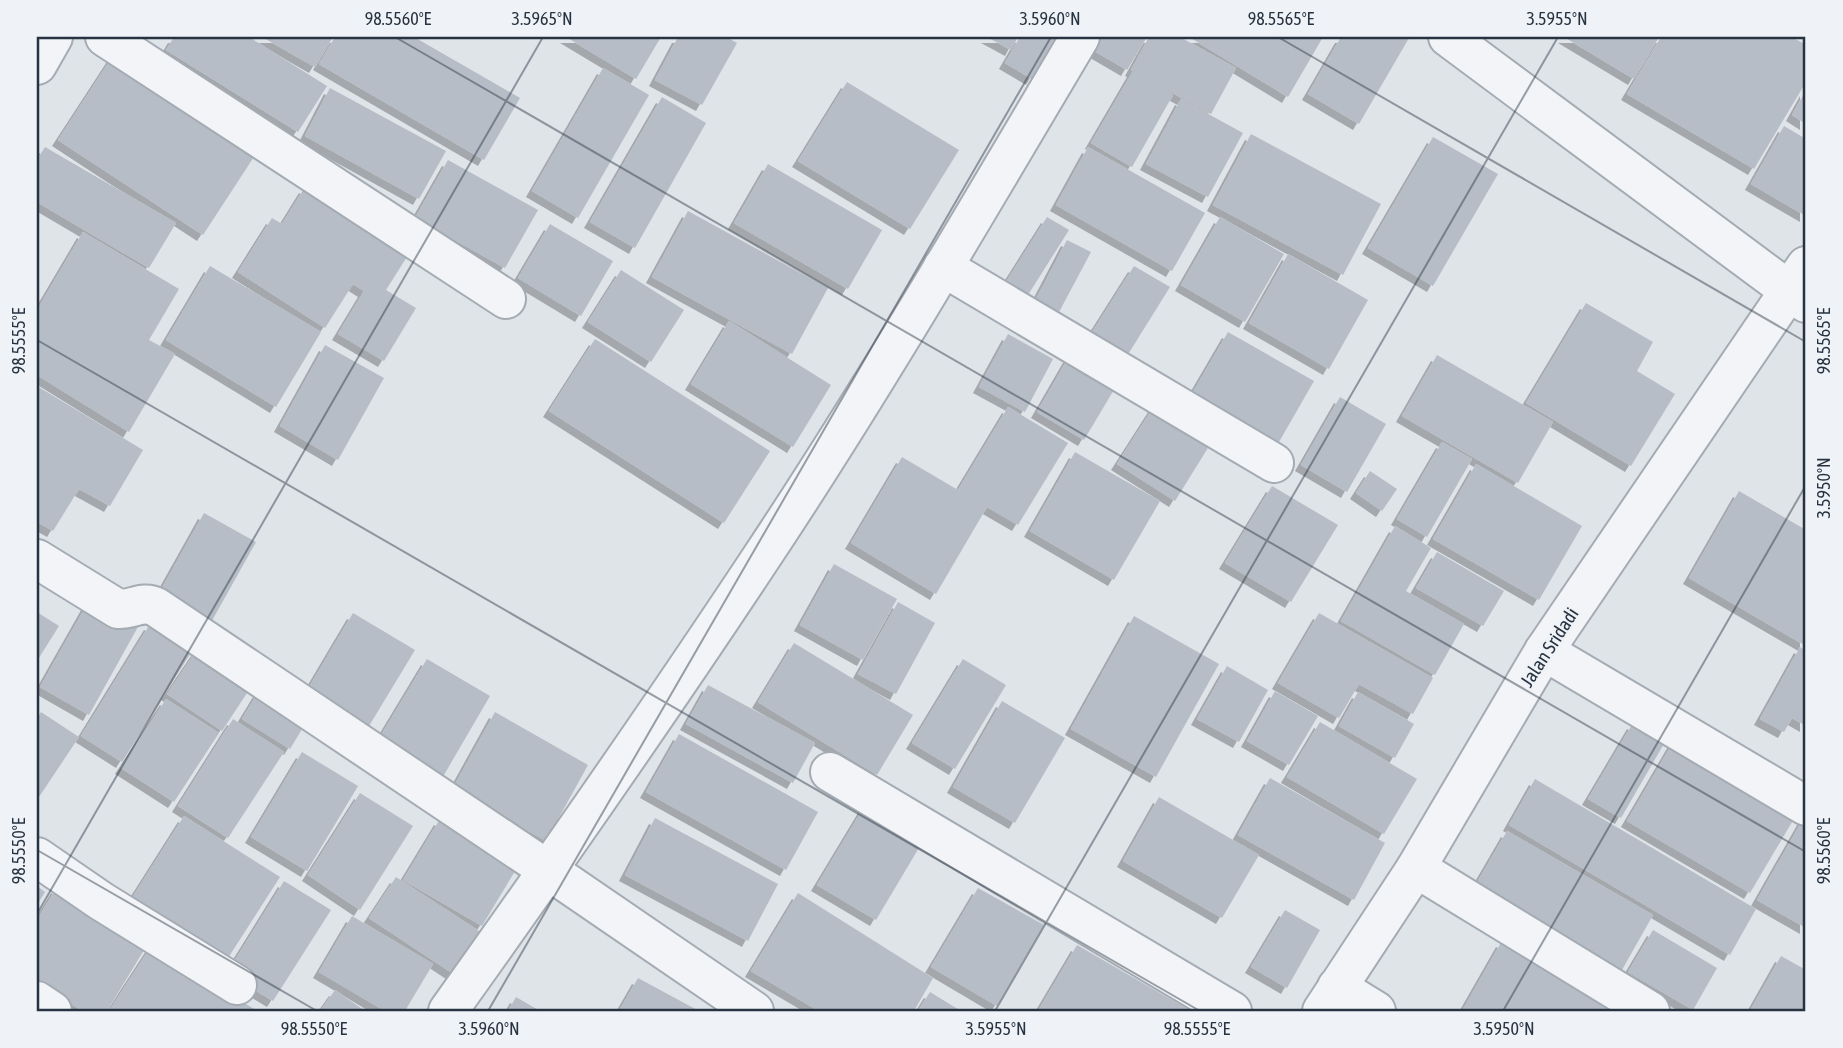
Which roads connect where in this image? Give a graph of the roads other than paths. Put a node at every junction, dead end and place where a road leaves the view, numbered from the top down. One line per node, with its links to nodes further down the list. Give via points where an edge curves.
1 (53, 37): 5 (street)
2 (105, 37): 8 (street)
3 (1080, 37): 6 (street)
4 (1448, 37): 7 (street)
5 (37, 65)
6 (943, 267): 9 (street); 16 (street, via 758,563)
7 (1801, 287): 11 (street, Jalan Sridadi)
8 (506, 299)
9 (1274, 463)
10 (37, 559): 16 (street, via 118,609 143,604 156,607)
11 (1544, 651): 13 (street); 15 (street, Jalan Sridadi)
12 (830, 772): 23 (street)
13 (1806, 806)
14 (37, 857): 17 (street)
15 (1416, 868): 18 (street, Jalan Sridadi); 25 (street)
16 (548, 870): 21 (street); 22 (street)
17 (237, 985)
18 (1329, 999): 24 (street)
19 (37, 1001): 20 (street)
20 (52, 1011)
21 (448, 1011)
22 (754, 1011)
23 (1232, 1011)
24 (1376, 1011)
25 (1650, 1011)

